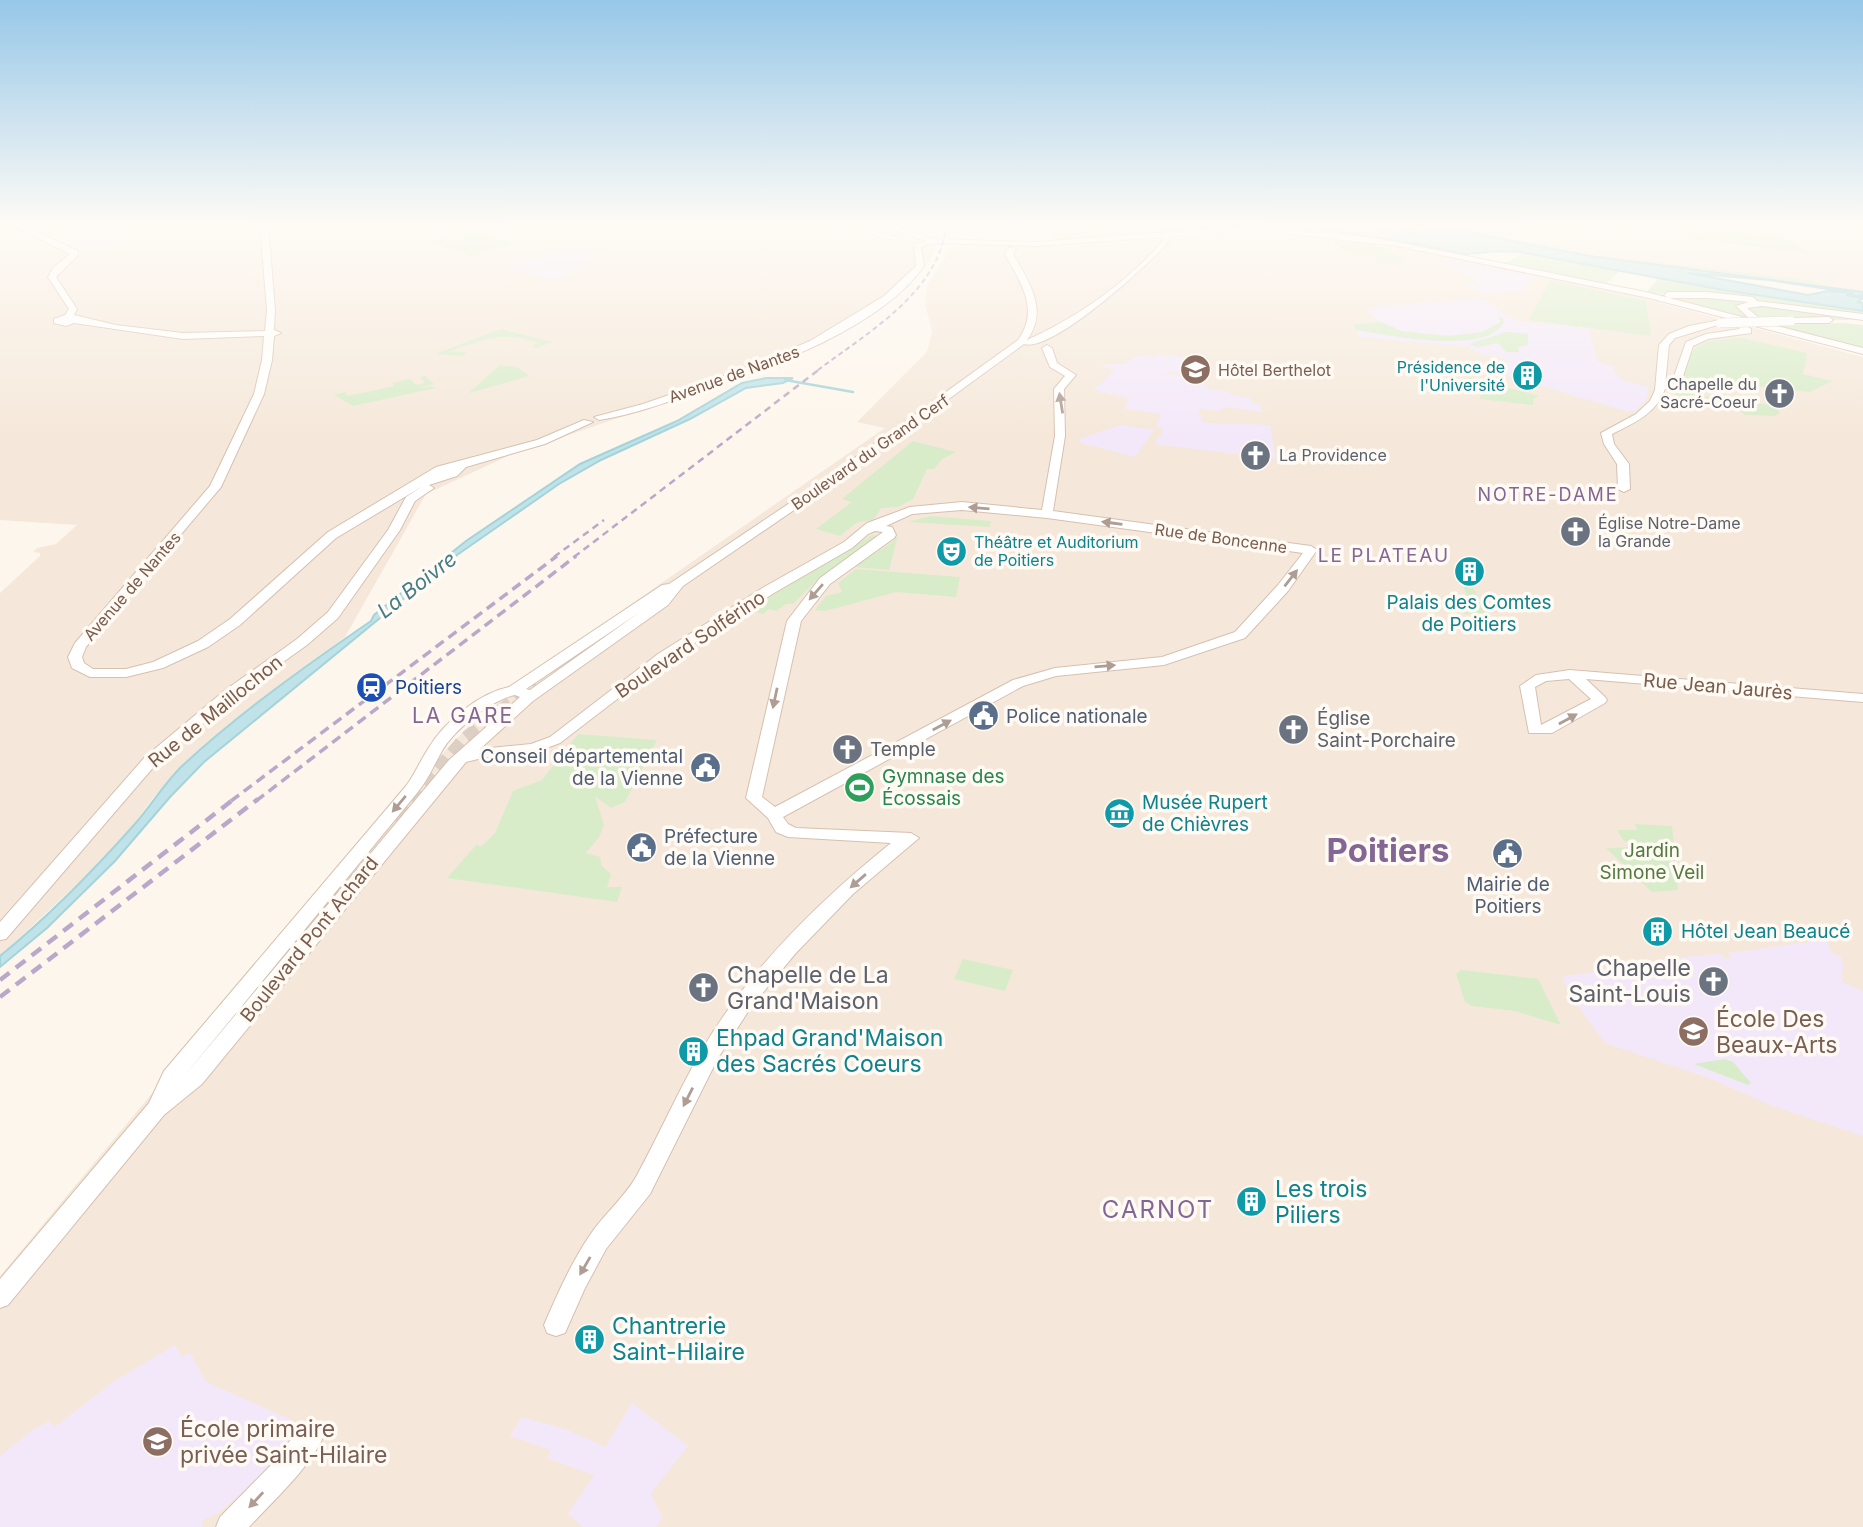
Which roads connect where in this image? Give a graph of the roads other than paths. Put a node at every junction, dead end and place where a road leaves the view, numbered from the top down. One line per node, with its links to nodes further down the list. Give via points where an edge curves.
1 (64, 295): 18 (street, via 74,311 72,319 116,328 183,336)
2 (270, 295): 18 (street, Avenue de Nantes)
3 (890, 295): 27 (street, Avenue de Nantes, via 823,339 765,365)
4 (1026, 295): 22 (street, via 1028,319)
5 (1031, 295): 22 (street, via 1034,319)
6 (1106, 295): 19 (street, Boulevard du Grand Cerf)
7 (1638, 295): 10 (street)
8 (1663, 295): 10 (street)
9 (1715, 295): 11 (street)
10 (1656, 299): 12 (street); 14 (street)
11 (1808, 309): 13 (street); 16 (street, via 1762,303 1740,306)
12 (1726, 315): 14 (street); 16 (street)
13 (1863, 320): 15 (street, bridge)
14 (1738, 322): 17 (street); 20 (street, via 1748,331)
15 (1722, 324): 25 (street, via 1692,331 1672,342); 26 (street, via 1681,331 1667,341 1659,395 1652,407)
16 (1761, 324): 17 (street); 24 (street)
17 (1771, 331): 21 (street)
18 (272, 335): 28 (street, Avenue de Nantes, via 259,394 215,487 80,646 75,657 81,670 110,675 139,671 203,644 337,532)
19 (1044, 335): 22 (street, Boulevard du Grand Cerf); 23 (street, via 1058,341)
20 (1729, 335): 21 (street); 25 (street, via 1689,344 1675,386)
21 (1794, 337): 24 (street)
22 (1023, 338): 23 (street); 33 (street, Boulevard du Grand Cerf, via 818,490 679,583 663,601)
23 (1048, 348): 30 (street, one-way to 23, via 1063,427 1059,390 1071,375 1053,365)
24 (1861, 353)
25 (1668, 387): 26 (street, via 1654,414)
26 (1632, 421): 29 (street, via 1605,436 1623,464)
27 (451, 472): 28 (street, Avenue de Nantes); 28 (street, Rue de Maillochon, via 458,478 451,483)
28 (421, 487): 41 (street, Rue de Maillochon, via 333,615 151,760)
29 (1624, 489)
30 (1047, 514): 31 (street, Boulevard Solférino, one-way to 31, via 938,507 901,514); 39 (street, Rue de Boncenne, one-way to 30, via 1018,683 1101,666 1164,661 1240,635 1311,550)
31 (878, 526): 36 (street, Boulevard Solférino, via 663,657 555,740); 39 (street, one-way to 39, via 890,532 889,537 815,591 792,627 754,793 758,803)
32 (1573, 675): 32 (street, Rue Jean Jaurès, one-way to 32, via 1529,683 1534,730 1547,730 1600,700); 34 (street, Rue Jean Jaurès)
33 (526, 691): 35 (street, Boulevard Pont Achard); 38 (street, Boulevard Pont Achard, via 498,694 434,750)
34 (1863, 698)
35 (486, 734): 36 (street); 37 (street, Boulevard Pont Achard)
36 (517, 748): 37 (street, Boulevard Solférino)
37 (459, 761): 38 (street, Boulevard Solférino); 42 (street, Boulevard Pont Achard, via 195,1078)
38 (430, 762): 42 (street, Boulevard Pont Achard, one-way to 42, via 171,1077)
39 (774, 815): 44 (street, one-way to 44, via 782,828 794,833 911,838 847,890 744,1002 710,1054 642,1187 598,1242)
40 (320, 909): 42 (street, Boulevard Pont Achard)
41 (0, 934)
42 (157, 1110): 43 (street, Boulevard Pont Achard)
43 (0, 1297)
44 (556, 1325)
45 (312, 1433): 46 (street, one-way to 46)
46 (230, 1527)

